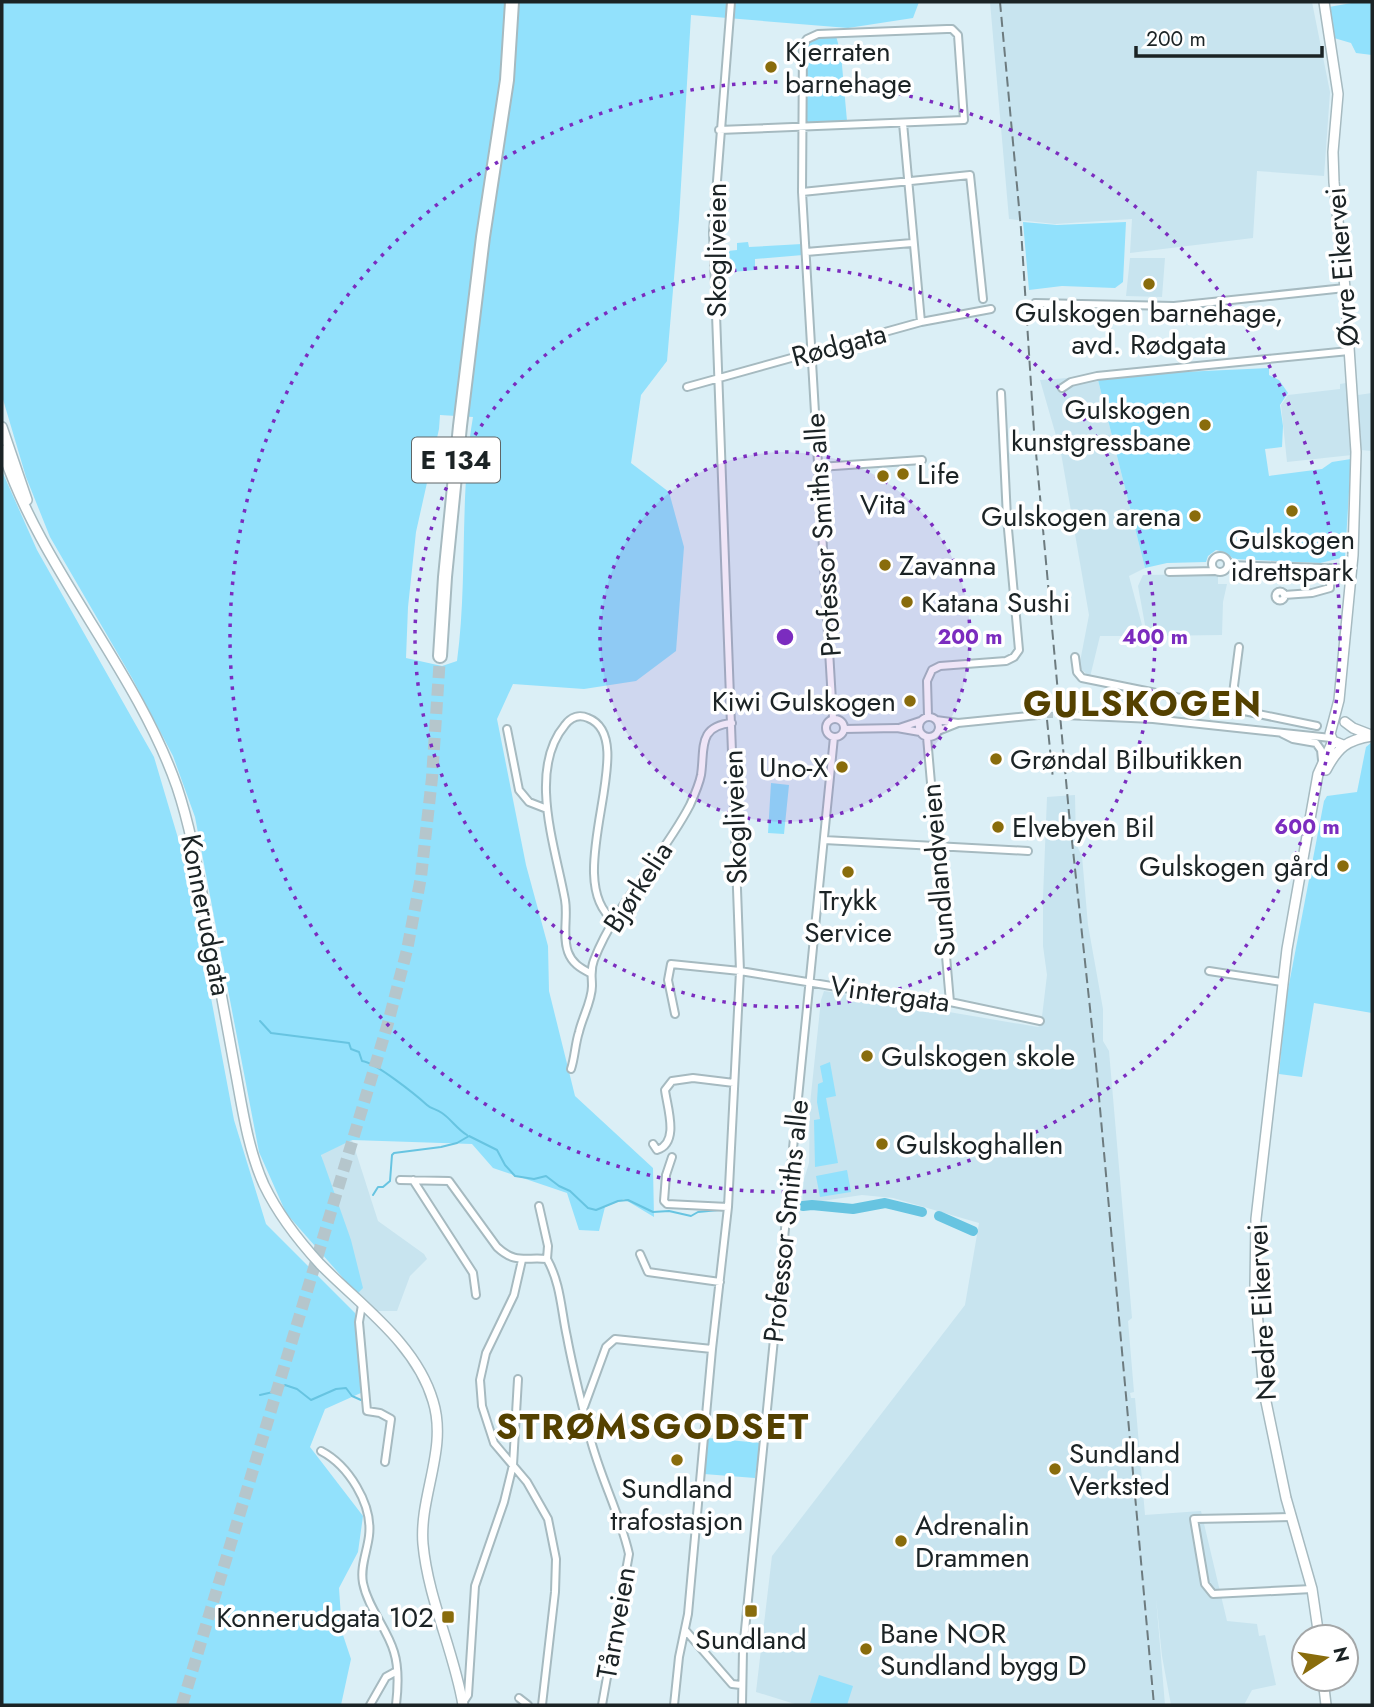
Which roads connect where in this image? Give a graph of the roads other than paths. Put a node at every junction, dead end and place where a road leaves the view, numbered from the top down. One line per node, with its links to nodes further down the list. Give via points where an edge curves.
1 (515, 2): 34 (highway, E 134, via 452,500)
2 (731, 2): 6 (street, Skogliveien)
3 (1324, 2): 11 (main road, Øvre Eikervei, via 1338,94 1334,182)
4 (903, 123): 5 (street); 5 (street, Professor Smiths alle, via 964,120 958,36 952,29 818,34 807,39 803,45); 7 (street)
5 (802, 127): 6 (street); 8 (street, Professor Smiths alle)
6 (719, 130): 18 (street, Skogliveien, via 713,232)
7 (907, 181): 8 (street); 9 (street); 12 (street, via 970,176)
8 (802, 192): 10 (street, Professor Smiths alle)
9 (912, 243): 10 (street); 15 (street)
10 (806, 252): 17 (street, Professor Smiths alle)
11 (1345, 288): 13 (street, via 1174,306); 16 (main road, Øvre Eikervei)
12 (982, 299)
13 (1035, 303)
14 (991, 309): 15 (street, Rødgata)
15 (921, 322): 17 (street, Rødgata)
16 (1349, 351): 20 (street, via 1097,376); 29 (main road, Øvre Eikervei, via 1356,452)
17 (812, 353): 18 (street, Rødgata); 25 (street, Professor Smiths alle)
18 (718, 378): 19 (street, Rødgata); 46 (street, Skogliveien)
19 (688, 387)
20 (1062, 388)
21 (1001, 393): 41 (street, via 1019,650 1006,662 932,670 927,681)
22 (2, 428): 26 (main road, Konnerudgata)
23 (2, 450): 26 (main road, Konnerudgata)
24 (922, 460): 25 (street)
25 (819, 467): 42 (street, Professor Smiths alle)
26 (34, 522): 89 (main road, Konnerudgata, via 146,715 175,783 195,851 247,1135 262,1179 296,1236)
27 (1228, 565): 28 (street); 30 (street, via 1223,572); 30 (street, via 1225,558 1217,557 1212,562)
28 (1331, 568): 29 (street); 32 (street, via 1330,588)
29 (1351, 569): 37 (main road, Øvre Eikervei)
30 (1215, 571): 31 (street)
31 (1169, 572)
32 (1284, 595)
33 (1239, 647): 38 (street)
34 (440, 656)
35 (1075, 657): 36 (street, via 1082,678)
36 (1156, 693): 38 (street); 43 (street)
37 (1339, 700): 48 (main road, Øvre Eikervei); 56 (main road, Øvre Eikervei)
38 (1231, 709): 49 (street)
39 (1038, 715): 47 (street)
40 (1065, 715): 43 (street)
41 (928, 716): 44 (street); 45 (street)
42 (833, 718): 51 (street, via 841,721); 58 (street, via 825,729)
43 (1153, 719): 55 (street)
44 (936, 720): 47 (street); 53 (street)
45 (920, 721): 52 (street); 54 (street)
46 (732, 723): 67 (street, Bjørkelia, via 716,726 708,734 693,799); 68 (street, Skogliveien)
47 (958, 723): 53 (street)
48 (1349, 725): 56 (main road); 57 (main road); 60 (main road)
49 (1317, 726)
50 (507, 729): 63 (street, via 519,790 528,802)
51 (844, 729): 52 (street); 58 (street)
52 (897, 729): 54 (street)
53 (938, 731): 59 (street)
54 (920, 732): 59 (street)
55 (1280, 732): 56 (street); 61 (street, via 1318,745)
56 (1334, 736): 60 (main road); 61 (main road, Nedre Eikervei); 62 (main road, Nedre Eikervei)
57 (1372, 736): 60 (main road)
58 (834, 737): 64 (street, Professor Smiths alle)
59 (928, 737): 65 (street, Sundlandveien)
60 (1352, 739)
61 (1322, 766): 62 (main road, Nedre Eikervei)
62 (1319, 780): 72 (main road, Nedre Eikervei)
63 (547, 809): 67 (street, via 546,786 556,737 568,721 585,716 601,729 609,754 594,864 601,907); 70 (street, via 565,900 567,950 571,960)
64 (824, 840): 65 (street); 71 (street, Professor Smiths alle)
65 (936, 846): 66 (street); 73 (street, Sundlandveien)
66 (1028, 851)
67 (614, 921): 70 (street, Bjørkelia)
68 (740, 971): 71 (street, Vintergata); 74 (street, Vintergata, via 670,964 668,983); 77 (street, Skogliveien)
69 (1209, 971): 72 (street)
70 (590, 973): 76 (street, Bjørkelia, via 592,987)
71 (810, 982): 73 (street, Vintergata); 101 (street, Professor Smiths alle)
72 (1282, 982): 96 (main road, Nedre Eikervei, via 1258,1196 1255,1288 1266,1405)
73 (950, 1002): 75 (street, Vintergata)
74 (675, 1014)
75 (1040, 1021)
76 (572, 1069)
77 (734, 1083): 78 (street, via 693,1078 672,1081 665,1090 670,1115 668,1141 657,1150); 83 (street, Skogliveien)
78 (653, 1144)
79 (672, 1157): 83 (street, via 667,1204)
80 (413, 1180): 81 (street); 86 (street, via 449,1181 496,1247); 88 (street, via 473,1273)
81 (400, 1181)
82 (539, 1206): 85 (street, Tårnveien)
83 (727, 1207): 87 (street, Skogliveien)
84 (640, 1254): 87 (street, via 648,1272)
85 (547, 1259): 86 (street); 92 (street, Tårnveien, via 559,1284 566,1336)
86 (522, 1260): 95 (street, via 514,1295 486,1353 480,1380 482,1406 494,1443)
87 (720, 1282): 90 (street, Skogliveien)
88 (476, 1295)
89 (362, 1305): 94 (street, via 359,1322 367,1411 391,1419); 103 (main road, Konnerudgata, via 415,1363 435,1406 437,1441 423,1542)
90 (712, 1349): 92 (street, via 615,1339 606,1347); 99 (street, Skogliveien)
91 (519, 1379): 95 (street, Konnerudgata)
92 (584, 1406): 108 (street, Tårnveien, via 597,1462 629,1554)
93 (321, 1451): 100 (street, via 351,1479 365,1508 369,1528 363,1583 394,1651)
94 (385, 1462)
95 (513, 1465): 103 (street, Konnerudgata, via 475,1586 468,1695); 107 (street, via 548,1520 556,1559)
96 (1291, 1517): 97 (main road, Nedre Eikervei); 97 (street, via 1194,1519 1205,1584 1213,1594)
97 (1312, 1589): 98 (main road, Nedre Eikervei)
98 (1316, 1623)
99 (686, 1631): 101 (street, via 732,1684); 109 (street, Skogliveien)
100 (397, 1671): 104 (street, via 386,1677); 105 (street)
101 (741, 1685): 110 (street, Professor Smiths alle)
102 (519, 1698): 106 (street)
103 (462, 1704)
104 (370, 1705)
105 (396, 1705)
106 (528, 1705)
107 (542, 1705)
108 (602, 1705)
109 (674, 1705)
110 (742, 1705)

